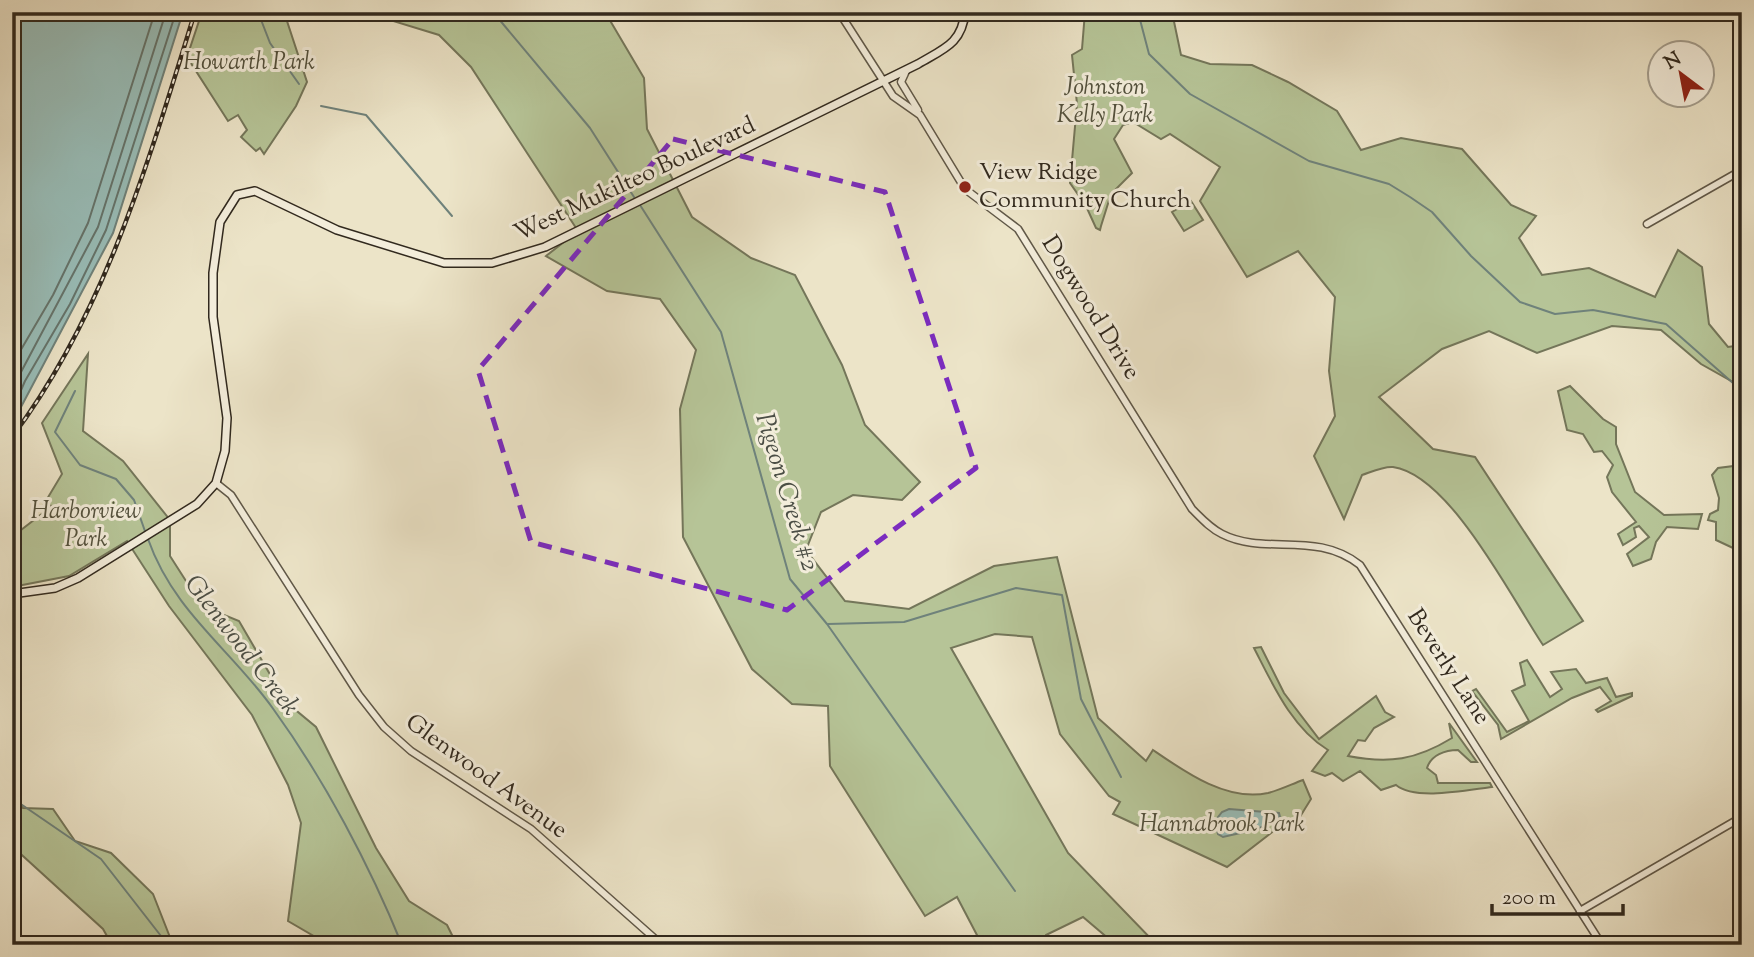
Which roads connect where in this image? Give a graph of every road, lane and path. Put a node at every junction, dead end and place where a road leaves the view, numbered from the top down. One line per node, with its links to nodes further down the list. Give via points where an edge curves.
1 (838, 12): 4 (street, Dogwood Drive)
2 (965, 12): 3 (main road, West Mukilteo Boulevard, via 964,27 955,41)
3 (906, 70): 4 (main road, West Mukilteo Boulevard); 5 (street, via 901,82)
4 (883, 82): 5 (street, Dogwood Drive, via 896,99); 8 (main road, West Mukilteo Boulevard, via 556,242 510,260 466,265 424,259 337,230 265,194 250,191 237,195 220,222 213,276 213,317 227,418 224,458)
5 (920, 115): 9 (street, Dogwood Drive, via 965,189 1017,229)
6 (1742, 170): 7 (street)
7 (1647, 224)
8 (216, 483): 10 (main road, via 197,504 62,586); 13 (street, Glenwood Avenue, via 232,495 384,727 411,751 531,829)
9 (1192, 509): 12 (street, Beverly Lane, via 1209,526 1234,539 1336,550 1360,565)
10 (12, 594)
11 (1742, 817): 12 (street)
12 (1580, 911): 14 (street, Beverly Lane)
13 (662, 945)
14 (1602, 945)

